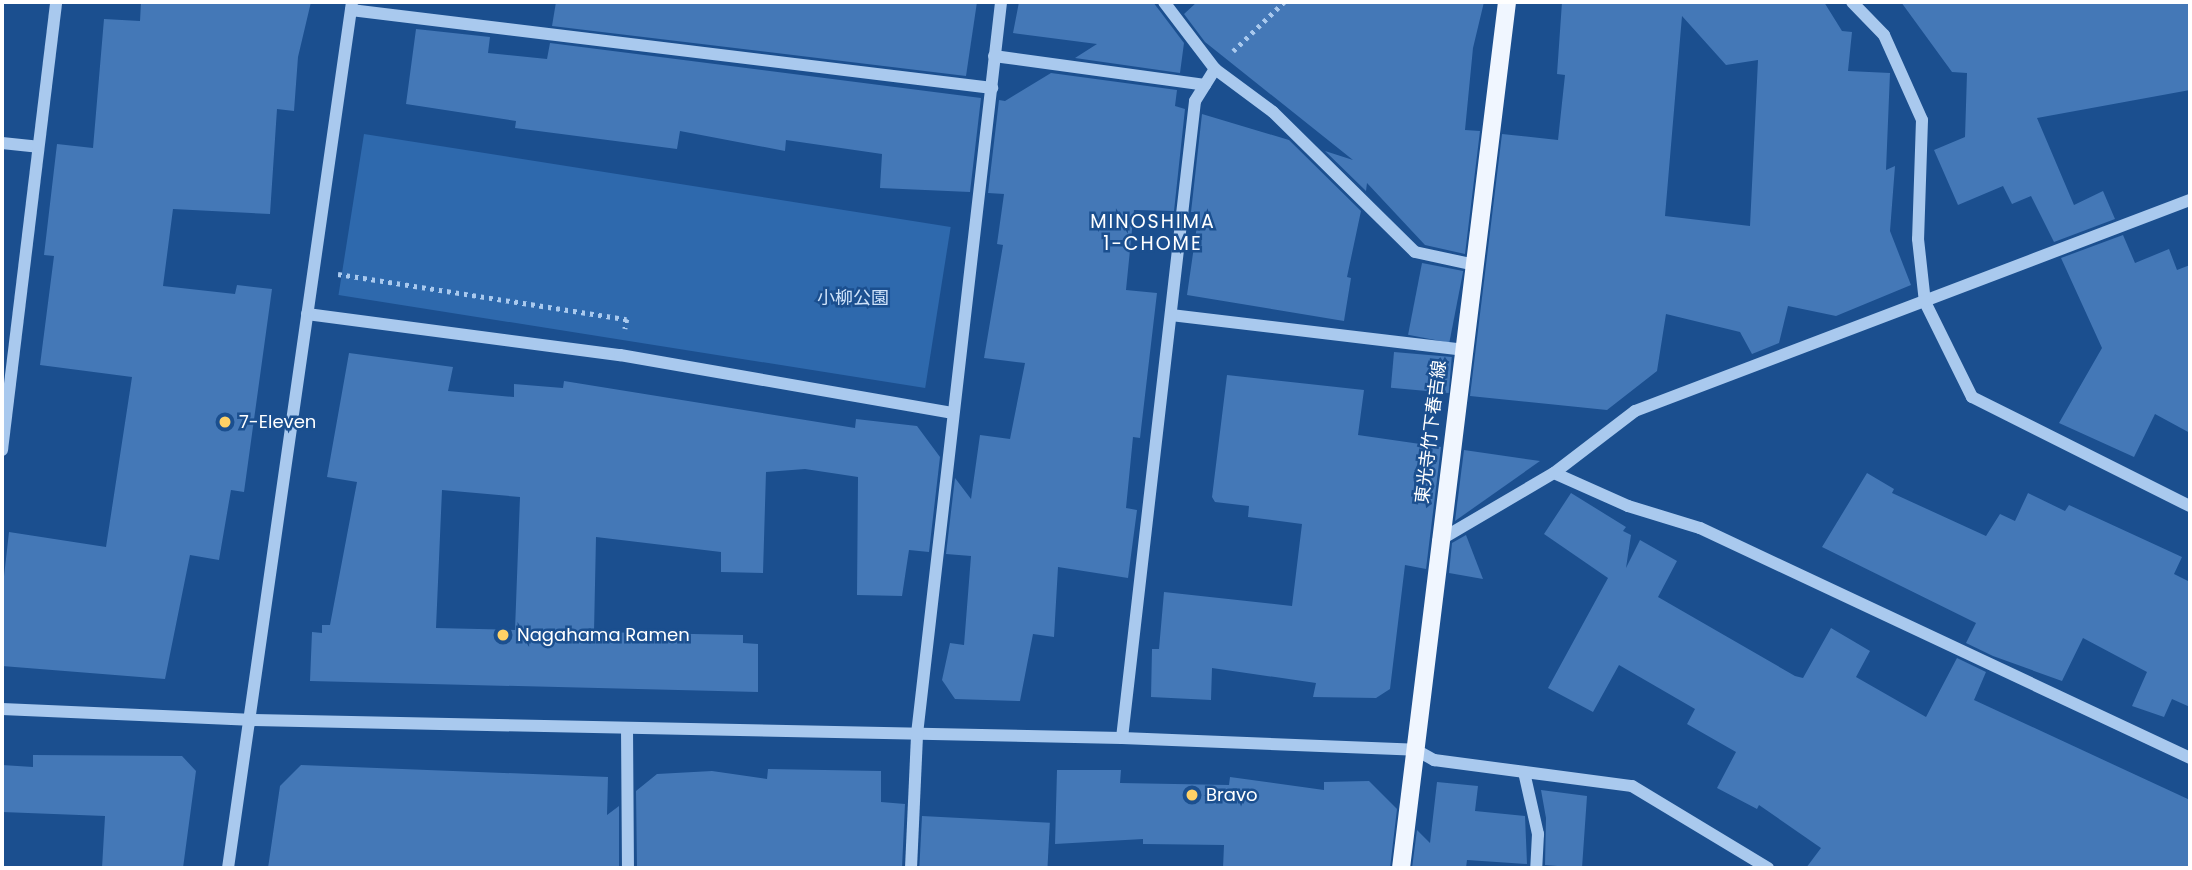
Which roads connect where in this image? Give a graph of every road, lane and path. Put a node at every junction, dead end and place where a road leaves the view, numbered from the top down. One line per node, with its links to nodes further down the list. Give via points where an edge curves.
1 (55, 2): 13 (street)
2 (1001, 2): 8 (street)
3 (1164, 2): 9 (street)
4 (1284, 2): 9 (path)
5 (1507, 2): 15 (main road, 東光寺竹下春吉線)
6 (1852, 2): 17 (street, via 1884,35 1922,120 1918,239)
7 (352, 6): 11 (street); 16 (street)
8 (993, 56): 10 (street); 11 (street)
9 (1215, 69): 10 (street); 15 (street, via 1273,112 1415,252)
10 (1205, 85): 19 (street, via 1195,101)
11 (992, 88): 22 (street)
12 (2, 143): 13 (street)
13 (38, 147): 23 (street)
14 (2190, 200): 17 (street)
15 (1475, 265): 20 (main road, 東光寺竹下春吉線)
16 (313, 269): 18 (street); 21 (path, via 627,319)
17 (1925, 302): 24 (street, via 1635,411); 25 (street, via 1972,397)
18 (307, 314): 21 (street); 28 (street)
19 (1171, 315): 20 (street); 31 (street)
20 (1463, 350): 26 (main road, 東光寺竹下春吉線)
21 (620, 355): 22 (street)
22 (952, 414): 30 (street)
23 (2, 450)
24 (1554, 472): 26 (street); 33 (street, via 1628,506 1700,528)
25 (2190, 506)
26 (1438, 541): 32 (main road, 東光寺竹下春吉線)
27 (2, 709): 28 (street)
28 (249, 720): 29 (street); 35 (street)
29 (626, 728): 30 (street); 36 (street)
30 (917, 734): 31 (street); 37 (street)
31 (1122, 738): 32 (street)
32 (1416, 750): 34 (street, via 1434,760); 38 (main road, 東光寺竹下春吉線)
33 (2190, 758)
34 (1524, 772): 39 (street, via 1538,834); 40 (street, via 1632,786)
35 (228, 868)
36 (628, 868)
37 (911, 868)
38 (1401, 868)
39 (1535, 868)
40 (1768, 868)

